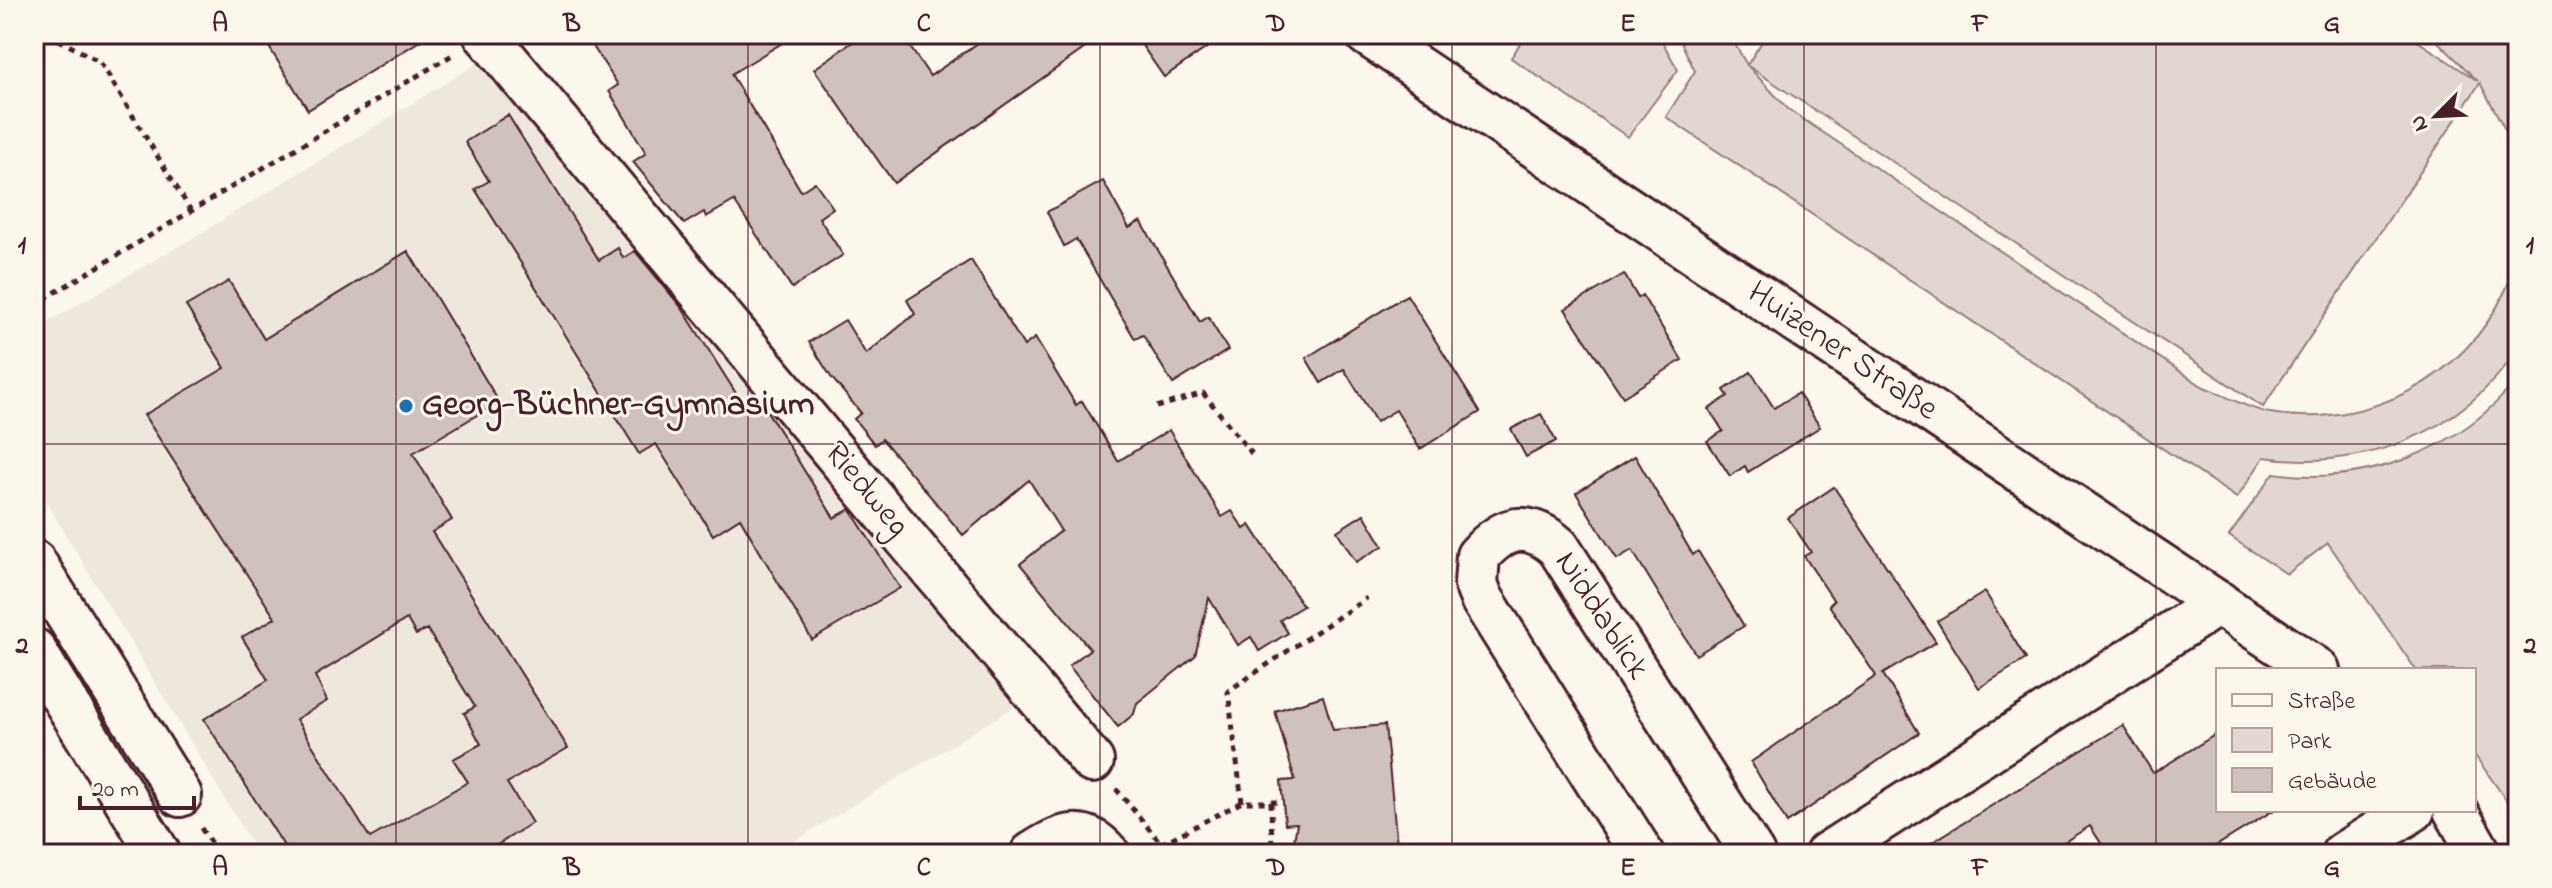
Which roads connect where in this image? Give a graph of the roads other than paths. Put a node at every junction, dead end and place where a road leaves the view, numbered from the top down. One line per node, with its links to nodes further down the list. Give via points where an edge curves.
1 (486, 34): 7 (street, Riedweg)
2 (1367, 34): 4 (street, Huizener Straße)
3 (34, 562): 8 (street)
4 (2219, 603): 6 (street, Huizener Straße); 16 (street)
5 (34, 650): 11 (street)
6 (2315, 668)
7 (1092, 761)
8 (180, 795)
9 (2410, 812): 17 (street)
10 (2456, 812): 18 (street)
11 (159, 854)
12 (1032, 854): 13 (street, via 1056,839 1079,834)
13 (1108, 854)
14 (1642, 854): 15 (street, Niddablick, via 1482,599 1476,584 1478,556 1507,532 1525,528 1542,533 1558,547)
15 (1753, 854)
16 (1827, 854)
17 (2343, 854)
18 (2480, 854)

